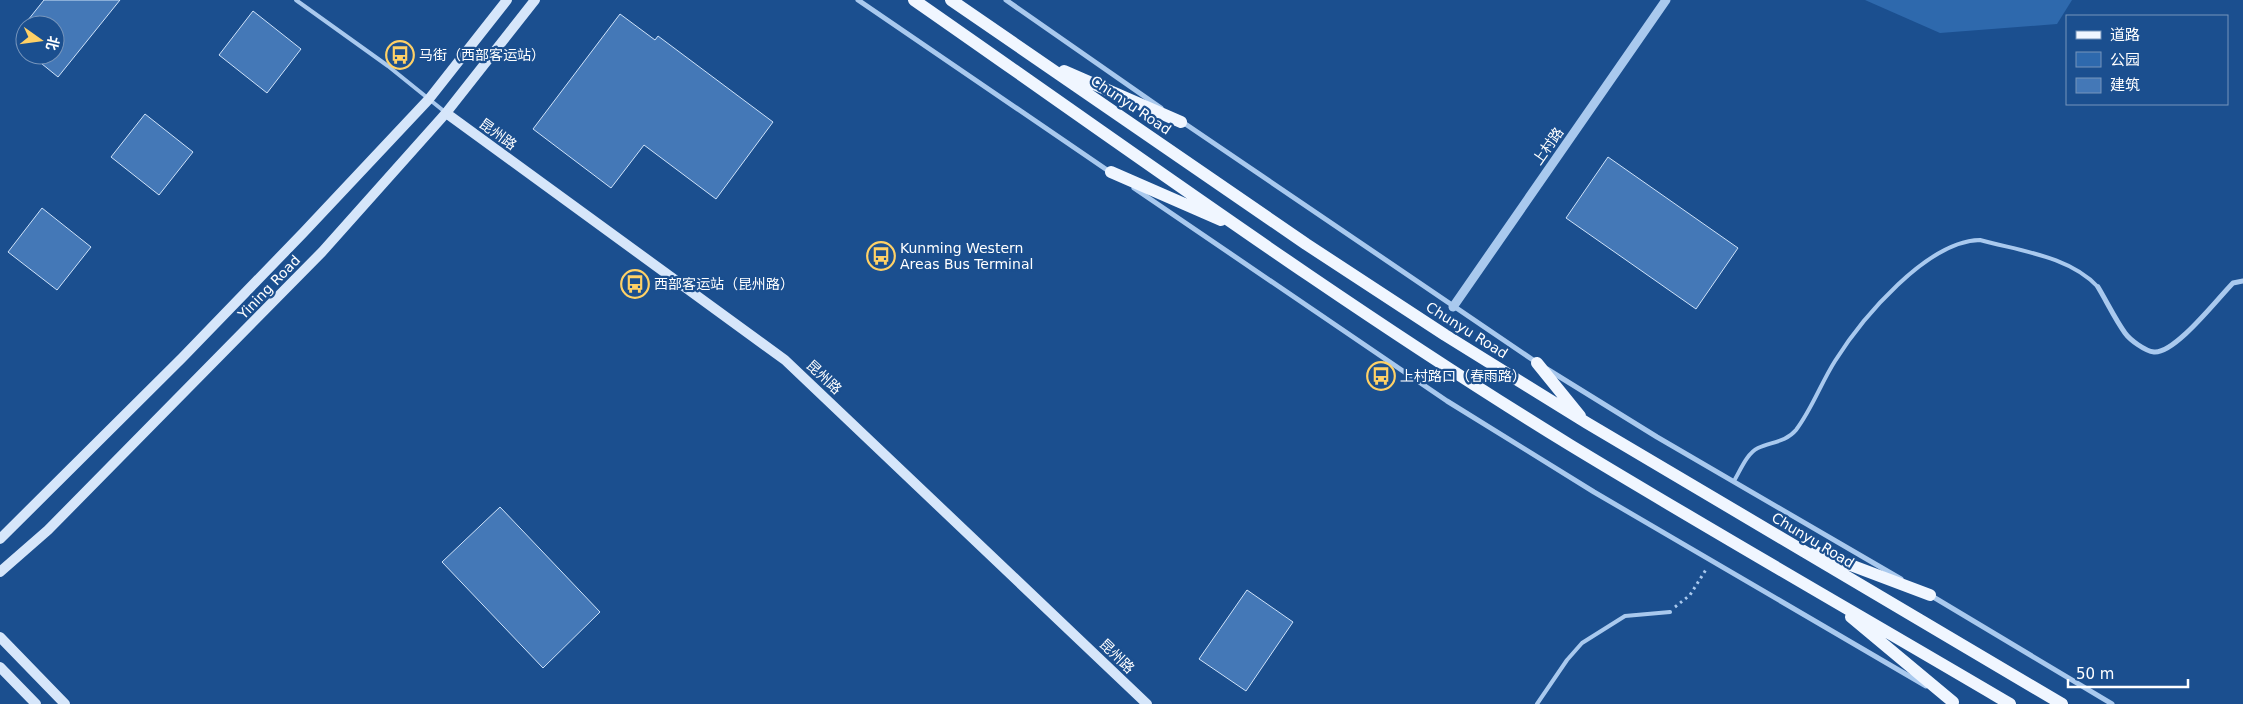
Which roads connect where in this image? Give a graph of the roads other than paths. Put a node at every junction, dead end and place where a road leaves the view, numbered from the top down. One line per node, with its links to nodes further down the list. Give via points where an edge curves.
1 (296, 0): 10 (lane)
2 (507, 0): 10 (main road, Yining Road)
3 (535, 0): 11 (main road, Yining Road)
4 (858, 0): 13 (street)
5 (914, 0): 14 (main road)
6 (951, 0): 9 (main road, Chunyu Road)
7 (1006, 0): 12 (street)
8 (1666, 0): 17 (street, 上村路)
9 (1034, 58): 12 (main road); 19 (main road, Chunyu Road, via 1444,335)
10 (429, 99): 11 (lane); 21 (main road, Yining Road, via 182,358)
11 (446, 113): 23 (main road, Yining Road, via 322,252 201,377 48,530); 32 (main road, 昆州路, via 785,360)
12 (1181, 122): 17 (street)
13 (1110, 172): 14 (main road); 29 (street, via 1447,401)
14 (1246, 231): 24 (main road, via 1569,444)
15 (2243, 281): 16 (street, via 2233,283 2180,340 2167,349 2154,352 2126,335)
16 (2098, 287): 20 (lane, via 2086,274 2072,266 1980,240 1966,240 1949,246 1892,290 1865,319 1835,360 1809,412 1794,432 1778,442 1757,448)
17 (1453, 307): 18 (street)
18 (1537, 363): 19 (main road); 20 (street)
19 (1587, 423): 22 (main road, Chunyu Road)
20 (1734, 481): 25 (street)
21 (0, 539)
22 (1782, 539): 25 (main road); 35 (main road, Chunyu Road)
23 (0, 572)
24 (1823, 594): 29 (main road); 34 (main road)
25 (1930, 595): 36 (street)
26 (1670, 612): 33 (lane, via 1625,616 1582,643 1566,660)
27 (0, 637): 31 (main road)
28 (0, 667): 30 (main road)
29 (1954, 703)
30 (36, 704)
31 (65, 704)
32 (1147, 704)
33 (1537, 704)
34 (2010, 704)
35 (2062, 704)
36 (2112, 704)

